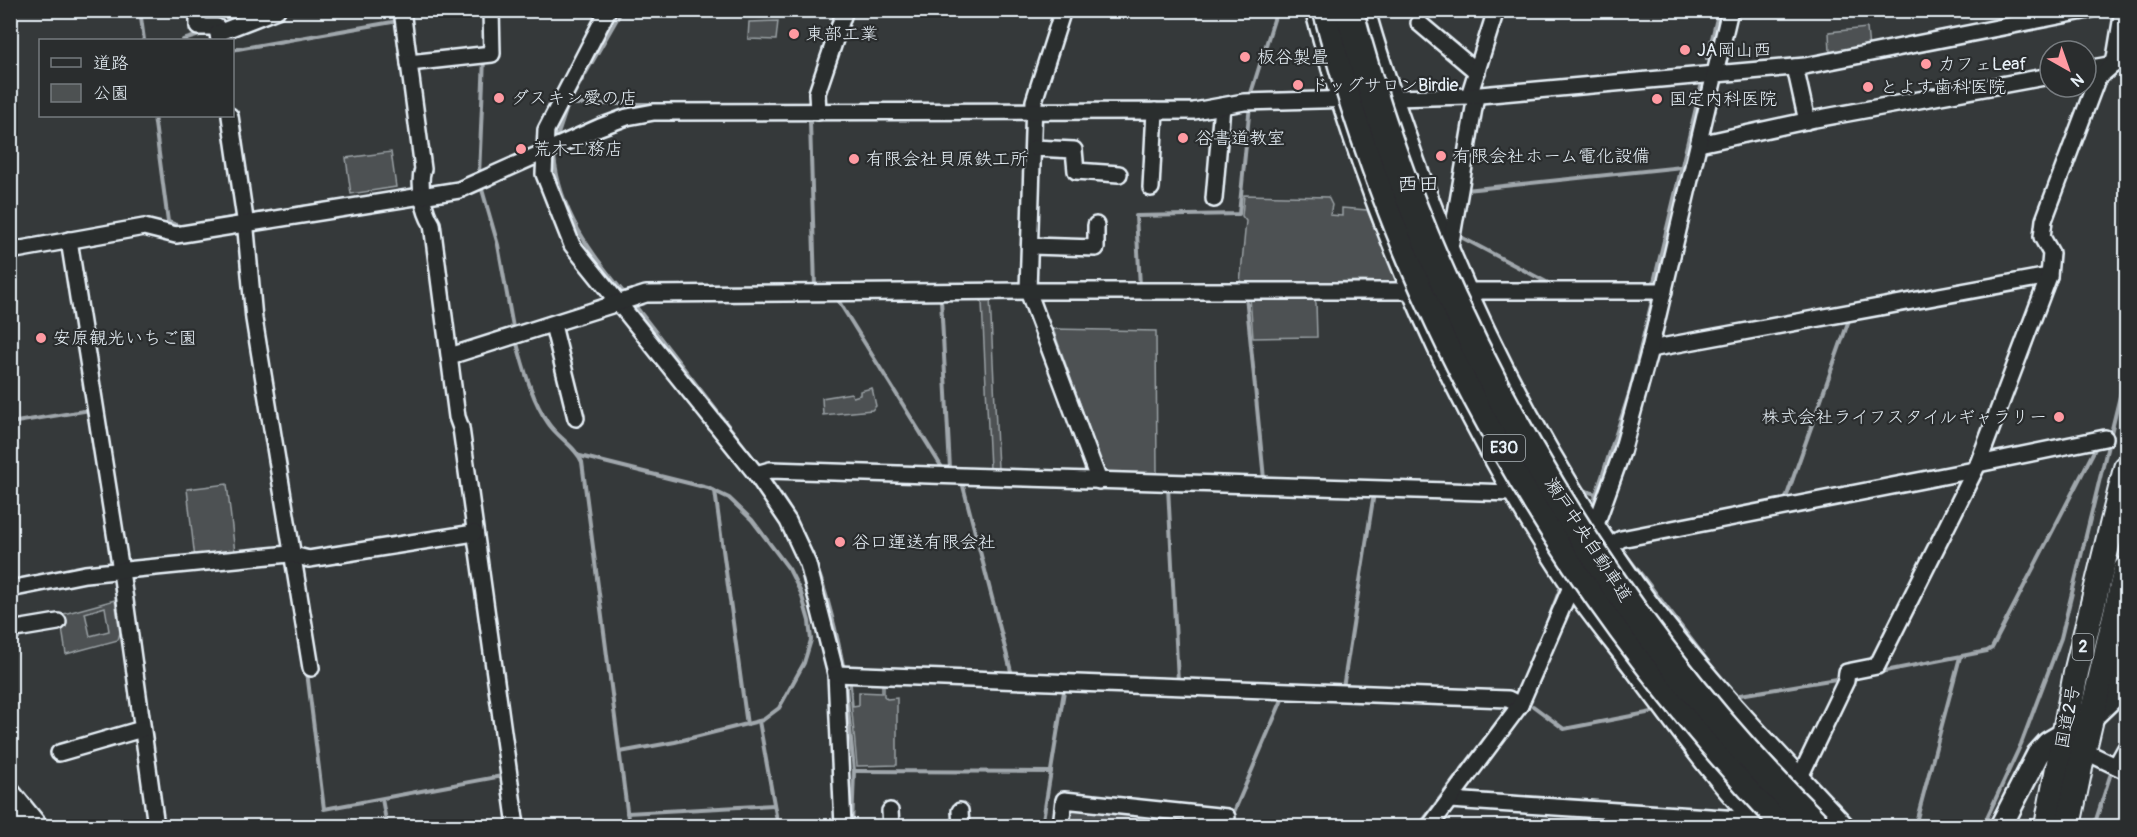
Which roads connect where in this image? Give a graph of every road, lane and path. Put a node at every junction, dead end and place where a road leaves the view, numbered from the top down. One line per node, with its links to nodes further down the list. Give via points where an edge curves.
1 (198, 10): 17 (street, via 198,27 217,27)
2 (277, 10): 17 (street)
3 (402, 10): 18 (street)
4 (491, 10): 18 (street, via 492,54)
5 (608, 10): 36 (street, via 550,121)
6 (845, 10): 30 (street, via 817,93)
7 (1063, 10): 28 (street)
8 (1312, 10): 27 (street)
9 (1326, 10): 91 (highway, 瀬戸中央自動車道 / E30, bridge, via 1356,116 1386,198 1419,278 1488,420 1567,553 1606,610 1694,724)
10 (1349, 10): 76 (highway, 瀬戸中央自動車道 / E30, bridge, via 1407,191 1439,270 1503,401 1584,537)
11 (1367, 10): 26 (street)
12 (1496, 10): 22 (street)
13 (1730, 10): 23 (street)
14 (2089, 10): 20 (street)
15 (2123, 10): 19 (street)
16 (1419, 23): 22 (street)
17 (218, 37)
18 (409, 63): 39 (street)
19 (2120, 63): 21 (street); 47 (street, via 2097,79 2044,220 2042,237 2051,253)
20 (1795, 67): 23 (street); 33 (street)
21 (2098, 67)
22 (1477, 72): 25 (street)
23 (1715, 74): 25 (street); 34 (street)
24 (2038, 78): 33 (street)
25 (1473, 96): 26 (street); 45 (street)
26 (1394, 97): 27 (street); 45 (street, via 1431,206)
27 (1337, 99): 29 (street); 49 (street)
28 (1035, 106): 30 (street); 31 (street); 35 (street)
29 (1222, 106): 31 (street); 40 (street)
30 (818, 107): 36 (street, via 654,112 600,127)
31 (1155, 111): 38 (street)
32 (230, 117): 41 (street)
33 (1807, 121): 34 (street)
34 (1699, 144): 50 (street)
35 (1034, 148): 37 (street, via 1074,150 1076,171); 44 (street)
36 (544, 154): 39 (street, via 459,190); 52 (street, via 544,174 572,244)
37 (1119, 174)
38 (1151, 188)
39 (424, 197): 41 (street); 55 (street, via 432,225)
40 (1214, 199)
41 (244, 218): 43 (street, via 176,235 144,227); 65 (street, via 254,319)
42 (1096, 225): 44 (street, via 1096,248)
43 (70, 245): 46 (street); 67 (street)
44 (1031, 246): 48 (street)
45 (1450, 248): 51 (street)
46 (10, 251)
47 (2049, 269): 54 (street, via 1850,312); 58 (street)
48 (1031, 289): 49 (street); 52 (street, via 646,294); 61 (street)
49 (1408, 291): 51 (street); 62 (street)
50 (1664, 291): 51 (street); 54 (street)
51 (1469, 293): 63 (street, via 1573,490)
52 (626, 300): 53 (street); 60 (street)
53 (553, 325): 55 (street); 56 (street)
54 (1650, 348): 63 (street)
55 (450, 356): 64 (street)
56 (576, 418)
57 (2105, 438): 58 (street)
58 (1980, 465): 63 (street, via 1621,539); 84 (street, via 1877,666 1847,672)
59 (2127, 468): 79 (highway, 国道2号 / 2)
60 (762, 473): 61 (street); 74 (street, via 808,564)
61 (1099, 481): 62 (street, via 1375,489)
62 (1509, 488): 68 (street)
63 (1600, 530): 68 (street); 84 (street, via 1728,699)
64 (470, 533): 65 (street, via 309,559); 95 (street)
65 (292, 555): 67 (street); 73 (street)
66 (2127, 569): 77 (highway, 国道2号 / 2)
67 (117, 572): 69 (street, via 85,574); 78 (street)
68 (1567, 581): 75 (street); 90 (street, via 1706,767)
69 (10, 589)
70 (58, 621): 71 (street)
71 (10, 630)
72 (2127, 655): 77 (main road, via 2114,696)
73 (311, 668)
74 (842, 674): 75 (street); 96 (street)
75 (1515, 703): 86 (street)
76 (1710, 710): 100 (highway, 瀬戸中央自動車道 / E30, bridge); 101 (highway, bridge)
77 (2091, 718): 79 (main road); 82 (highway, 国道2号 / 2)
78 (142, 729): 81 (street); 94 (street)
79 (2064, 734): 82 (street); 104 (main road, via 2038,754); 105 (highway, 国道2号 / 2)
80 (2127, 748): 83 (street)
81 (59, 753)
82 (2083, 753): 83 (street); 106 (highway, 国道2号 / 2)
83 (2121, 769)
84 (1804, 780): 91 (street); 103 (street)
85 (10, 789): 93 (street)
86 (1450, 800): 90 (street); 99 (street)
87 (10, 809): 92 (street)
88 (960, 811): 97 (street)
89 (1227, 817): 98 (street, via 1064,800)
90 (1754, 823): 91 (street)
91 (1783, 824): 102 (street)
92 (24, 826)
93 (40, 826)
94 (156, 826)
95 (516, 826)
96 (843, 826)
97 (961, 826)
98 (1061, 826)
99 (1430, 826)
100 (1817, 826)
101 (1831, 826)
102 (1836, 826)
103 (1847, 826)
104 (2001, 826)
105 (2047, 826)
106 (2068, 826)

